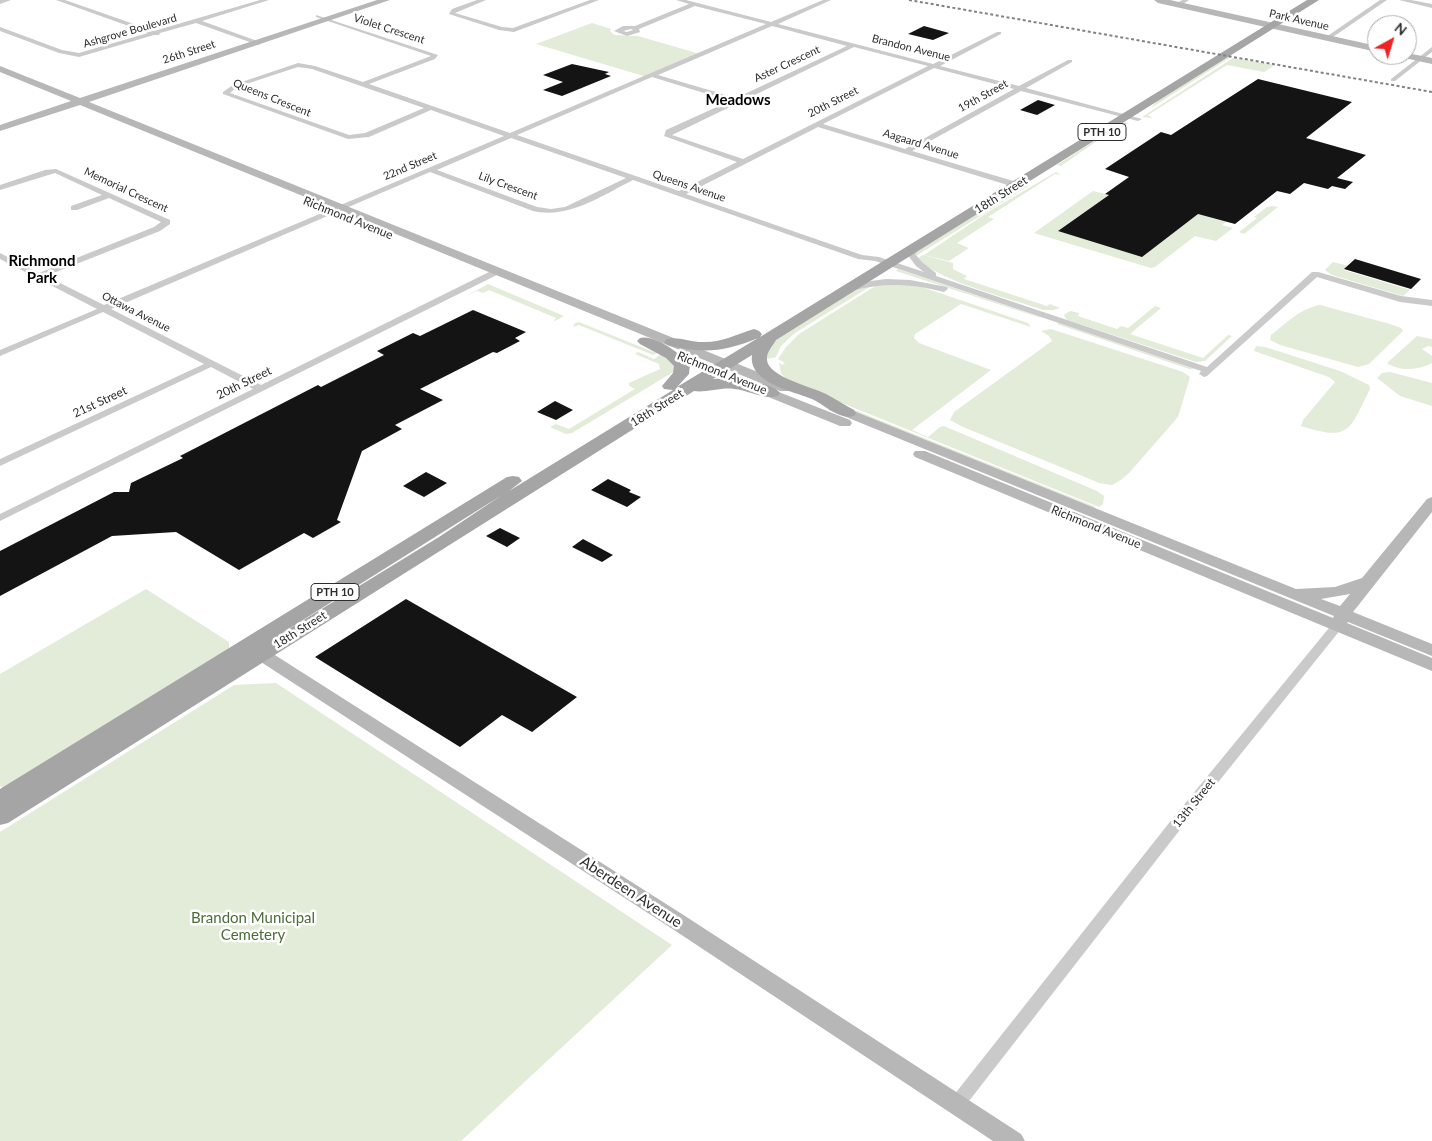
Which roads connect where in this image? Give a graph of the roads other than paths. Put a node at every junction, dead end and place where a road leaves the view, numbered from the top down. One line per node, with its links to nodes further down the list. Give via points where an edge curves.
1 (8, 0): 15 (street)
2 (59, 0): 27 (street)
3 (266, 0): 21 (street, Ashgrove Boulevard)
4 (369, 0): 19 (main road, 26th Street)
5 (386, 0): 20 (main road, 26th Street)
6 (482, 0): 7 (street, via 454,10 452,14 508,30)
7 (596, 0)
8 (679, 0): 17 (street, Brandon Avenue)
9 (828, 0): 23 (street, 22nd Street)
10 (1158, 0): 16 (main road, Park Avenue)
11 (1299, 0): 22 (main road, 18th Street / PTH 10)
12 (1314, 0): 22 (main road, 18th Street / PTH 10)
13 (1384, 0): 28 (street)
14 (1402, 0): 18 (street)
15 (0, 2)
16 (1182, 2): 22 (main road, Park Avenue)
17 (696, 4): 23 (street, Brandon Avenue); 24 (street)
18 (1432, 6)
19 (318, 16): 20 (street, Violet Crescent); 29 (main road, 26th Street)
20 (328, 20): 30 (main road, 26th Street); 41 (street, Violet Crescent, via 435,55)
21 (197, 21): 27 (street, Ashgrove Boulevard); 29 (street)
22 (1267, 24): 28 (main road, Park Avenue); 46 (main road, 18th Street / PTH 10)
23 (772, 25): 31 (street, Brandon Avenue); 39 (street, 22nd Street)
24 (635, 28)
25 (0, 29): 27 (street, Ashgrove Boulevard, via 61,52 79,55)
26 (999, 33): 37 (street, 20th Street)
27 (156, 34)
28 (1328, 38): 32 (main road, Park Avenue)
29 (248, 39): 30 (street); 44 (main road, 26th Street)
30 (258, 43): 44 (main road, 26th Street)
31 (854, 46): 37 (street, Brandon Avenue); 43 (street, Aster Crescent)
32 (1367, 47)
33 (1432, 49): 34 (street)
34 (1419, 59): 36 (main road); 40 (street)
35 (1070, 61): 42 (street, 19th Street)
36 (1432, 61)
37 (934, 66): 42 (street, Brandon Avenue); 48 (street, 20th Street)
38 (0, 68): 44 (main road, Richmond Avenue, via 16,75 28,86)
39 (652, 75): 43 (street); 50 (street, 22nd Street)
40 (1392, 80)
41 (361, 85): 45 (street, Queens Crescent); 45 (street, Queens Crescent, via 313,67 298,65 225,92 348,137 366,134)
42 (1021, 88): 46 (street, Brandon Avenue); 51 (street, 19th Street)
43 (736, 100): 52 (street, Aster Crescent, via 678,127 668,136)
44 (69, 101): 47 (street, 26th Street); 49 (main road, 26th Street); 60 (main road, Richmond Avenue)
45 (430, 108): 50 (street, Queens Crescent)
46 (1127, 116): 55 (main road, 18th Street / PTH 10)
47 (0, 120)
48 (818, 125): 51 (street, Aagaard Avenue); 52 (street, 20th Street)
49 (0, 128)
50 (510, 136): 53 (street, 22nd Street); 54 (street, Queens Avenue)
51 (907, 151): 55 (street, Aagaard Avenue)
52 (743, 162): 57 (street, 20th Street)
53 (431, 170): 54 (street, Lily Crescent, via 536,209 552,211 567,209); 60 (street, 22nd Street)
54 (632, 178): 57 (street, Queens Avenue)
55 (1011, 183): 61 (main road, 18th Street / PTH 10); 63 (main road, 18th Street / PTH 10)
56 (0, 188): 58 (street, Memorial Crescent, via 56,171)
57 (680, 194): 63 (street, Queens Avenue)
58 (110, 196): 59 (street); 65 (street, Memorial Crescent, via 167,222 157,229)
59 (74, 208)
60 (337, 210): 64 (main road, Richmond Avenue); 70 (street, 22nd Street)
61 (917, 247): 63 (main road, 18th Street / PTH 10); 67 (street, via 911,253 916,261)
62 (0, 256): 65 (street, Ottawa Avenue)
63 (875, 262): 67 (street, Queens Avenue); 68 (main road, 18th Street / PTH 10); 72 (main road, 18th Street / PTH 10)
64 (493, 274): 74 (main road, Richmond Avenue); 75 (main road, Richmond Avenue); 79 (street, 20th Street)
65 (38, 276): 70 (street, Ottawa Avenue)
66 (1312, 277): 67 (street, via 1204,373); 69 (street, via 1400,299); 71 (street, via 1396,305)
67 (948, 287): 68 (street, via 883,282)
68 (841, 293): 73 (main road, 18th Street / PTH 10)
69 (1432, 303)
70 (103, 309): 76 (street, 22nd Street); 77 (street, Ottawa Avenue)
71 (1432, 311)
72 (754, 334): 75 (main road, via 711,348); 78 (main road, 18th Street / PTH 10)
73 (775, 335): 78 (main road, 18th Street / PTH 10); 82 (main road, via 759,354 762,369)
74 (646, 341): 78 (main road, Richmond Avenue); 81 (main road, via 682,365 682,374)
75 (672, 342): 78 (main road, Richmond Avenue)
76 (0, 353)
77 (211, 364): 79 (street, Ottawa Avenue); 83 (street, 21st Street)
78 (716, 365): 80 (street, Richmond Avenue); 81 (main road, 18th Street / PTH 10); 82 (main road, Richmond Avenue)
79 (261, 389): 85 (street, 20th Street)
80 (772, 393): 81 (main road, via 746,385 718,383); 86 (main road, Richmond Avenue)
81 (667, 395): 90 (main road, 18th Street / PTH 10)
82 (848, 413): 86 (main road, Richmond Avenue)
83 (0, 463)
84 (1432, 502): 87 (main road, 13th Street)
85 (0, 518)
86 (1096, 520): 88 (main road, Richmond Avenue); 89 (main road, Richmond Avenue)
87 (1368, 582): 88 (main road, via 1328,594); 89 (main road, 13th Street)
88 (1272, 586): 89 (main road, Richmond Avenue)
89 (1340, 620): 91 (main road, Richmond Avenue); 92 (main road, Richmond Avenue); 95 (street, 13th Street)
90 (254, 650): 93 (main road, 18th Street / PTH 10); 94 (main road, 18th Street / PTH 10); 95 (main road, Aberdeen Avenue, via 686,927)
91 (1432, 650)
92 (1432, 665)
93 (0, 799)
94 (0, 818)
95 (956, 1105): 96 (main road, Aberdeen Avenue)
96 (1013, 1141)

